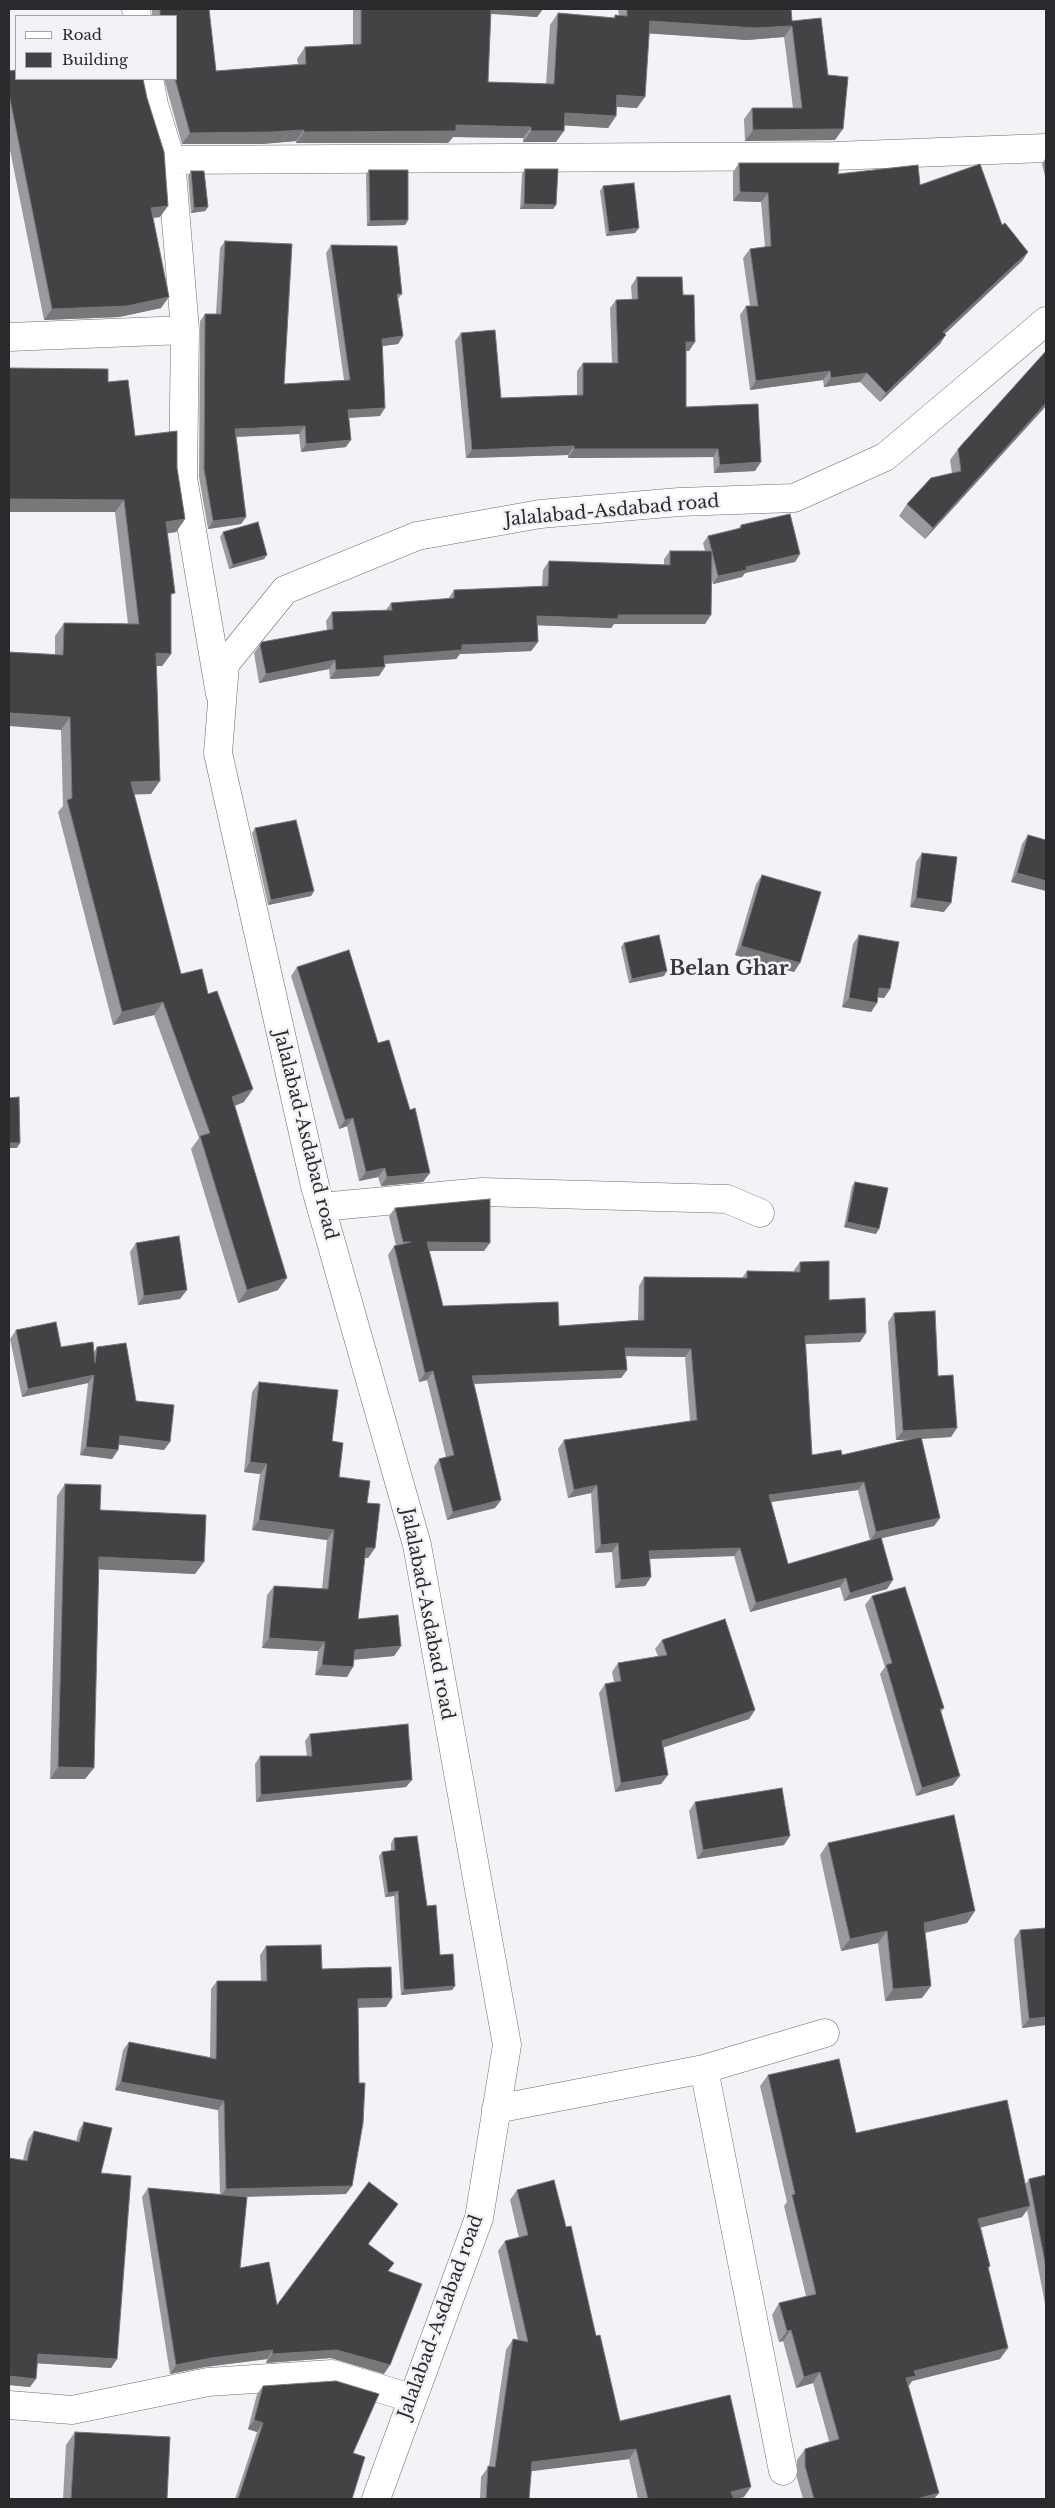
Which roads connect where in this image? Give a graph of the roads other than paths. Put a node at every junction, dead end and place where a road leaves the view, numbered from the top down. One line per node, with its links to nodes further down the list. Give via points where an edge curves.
1 (149, 80): 3 (street)
2 (1046, 148): 3 (street, via 834,156)
3 (171, 160): 5 (street)
4 (1046, 321): 7 (street, Jalalabad-Asdabad road, via 885,458 794,498 679,502 540,514 417,536 285,590 225,664)
5 (185, 330): 6 (street); 7 (street, via 183,478)
6 (9, 337)
7 (222, 706): 8 (street, Jalalabad-Asdabad road, via 218,753)
8 (321, 1207): 9 (street, via 482,1192 727,1199); 12 (street, Jalalabad-Asdabad road, via 417,1545 507,2045)
9 (760, 1213)
10 (825, 2033): 11 (street)
11 (704, 2069): 12 (street); 15 (street)
12 (496, 2108): 13 (street, Jalalabad-Asdabad road, via 479,2218)
13 (411, 2398): 14 (street, via 332,2374 208,2382 72,2410); 16 (street, Jalalabad-Asdabad road)
14 (9, 2405)
15 (782, 2471)
16 (376, 2499)

